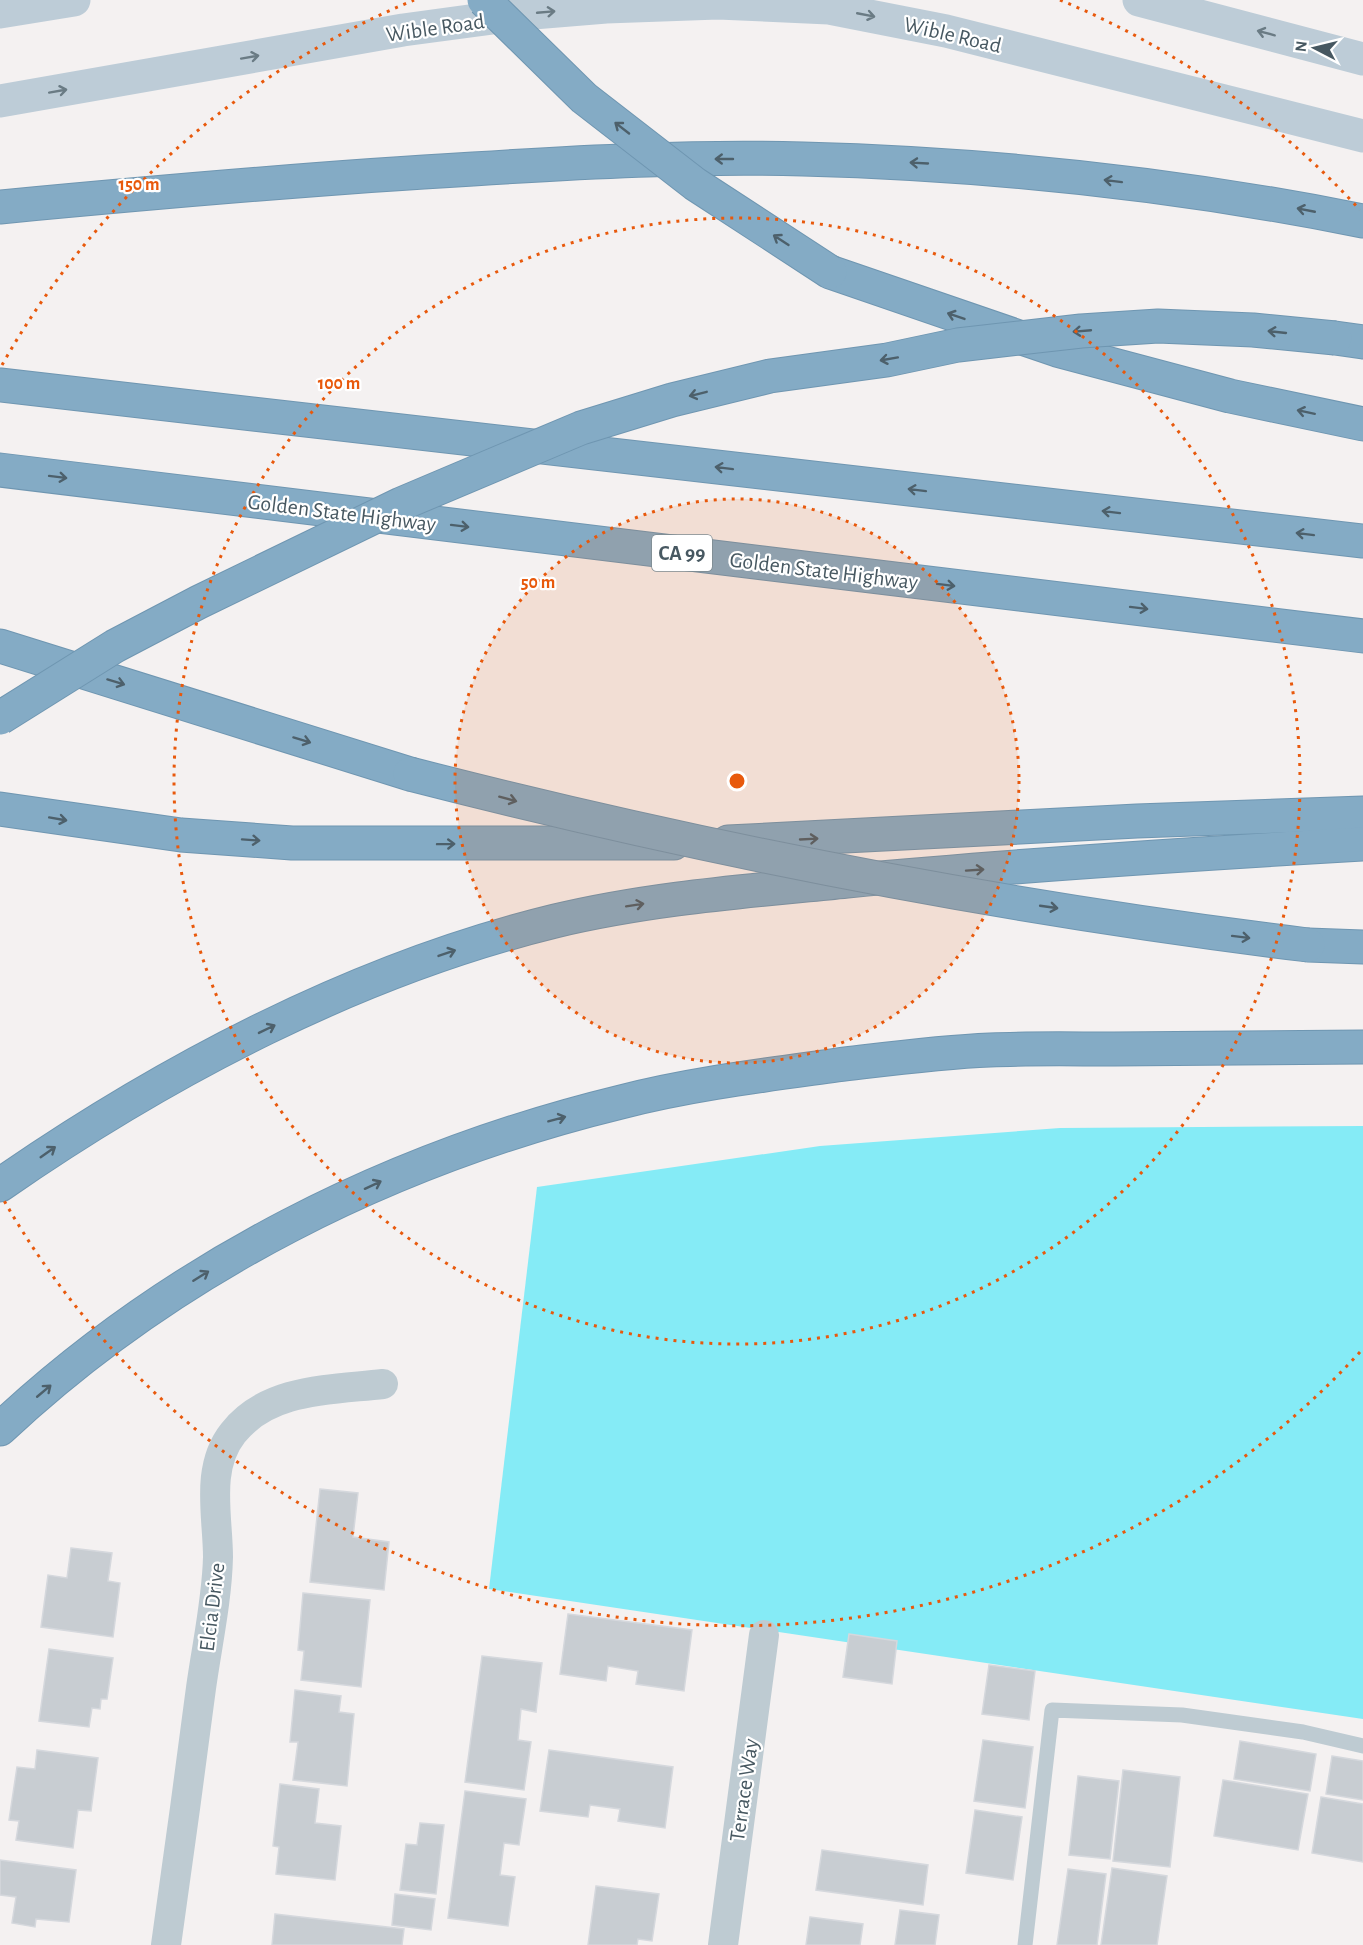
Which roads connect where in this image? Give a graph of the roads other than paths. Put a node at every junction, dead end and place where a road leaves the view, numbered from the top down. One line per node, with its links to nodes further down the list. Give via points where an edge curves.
1 (74, 0): 4 (street)
2 (484, 0): 12 (highway, one-way to 2, bridge, via 1230,396 1057,350 830,272 695,184 584,99)
3 (1139, 0): 5 (street, one-way to 3)
4 (0, 12)
5 (1363, 59)
6 (0, 101): 7 (street, Wible Road, one-way to 7, via 521,14 718,3 829,8 946,30)
7 (1363, 136)
8 (0, 207): 9 (highway, one-way to 8, via 1176,189 1051,173 801,159 675,159 329,177)
9 (1363, 221)
10 (1349, 340): 17 (highway, one-way to 17, bridge, via 1253,330 1170,327 1081,331 958,345 887,360 770,376 672,400 581,428 401,504 115,646)
11 (0, 385): 14 (highway, one-way to 11)
12 (1363, 424)
13 (0, 470): 15 (highway, Golden State Highway / CA 99, one-way to 15)
14 (1363, 541)
15 (1363, 636)
16 (0, 646): 21 (highway, one-way to 21, bridge, via 410,774 577,817 913,886 1142,924)
17 (0, 718)
18 (0, 809): 19 (highway, one-way to 19, via 181,835 402,845 763,841)
19 (1363, 813)
20 (1363, 844): 23 (highway, one-way to 20, via 120,1108 312,1007 413,964 556,921 703,895 913,875)
21 (1363, 948)
22 (1363, 1047): 25 (highway, one-way to 22, via 73,1366 134,1320 259,1242 386,1179 537,1124 623,1101 711,1084 897,1058 991,1050)
23 (0, 1185)
24 (383, 1384): 28 (street, Elcia Drive, via 302,1393 271,1403 248,1416 231,1435 219,1461 215,1486 216,1579)
25 (0, 1430)
26 (764, 1635): 29 (street, Terrace Way)
27 (1363, 1746): 30 (lane, via 1303,1732 1182,1715 1052,1710)
28 (166, 1945)
29 (723, 1945)
30 (1025, 1945)

